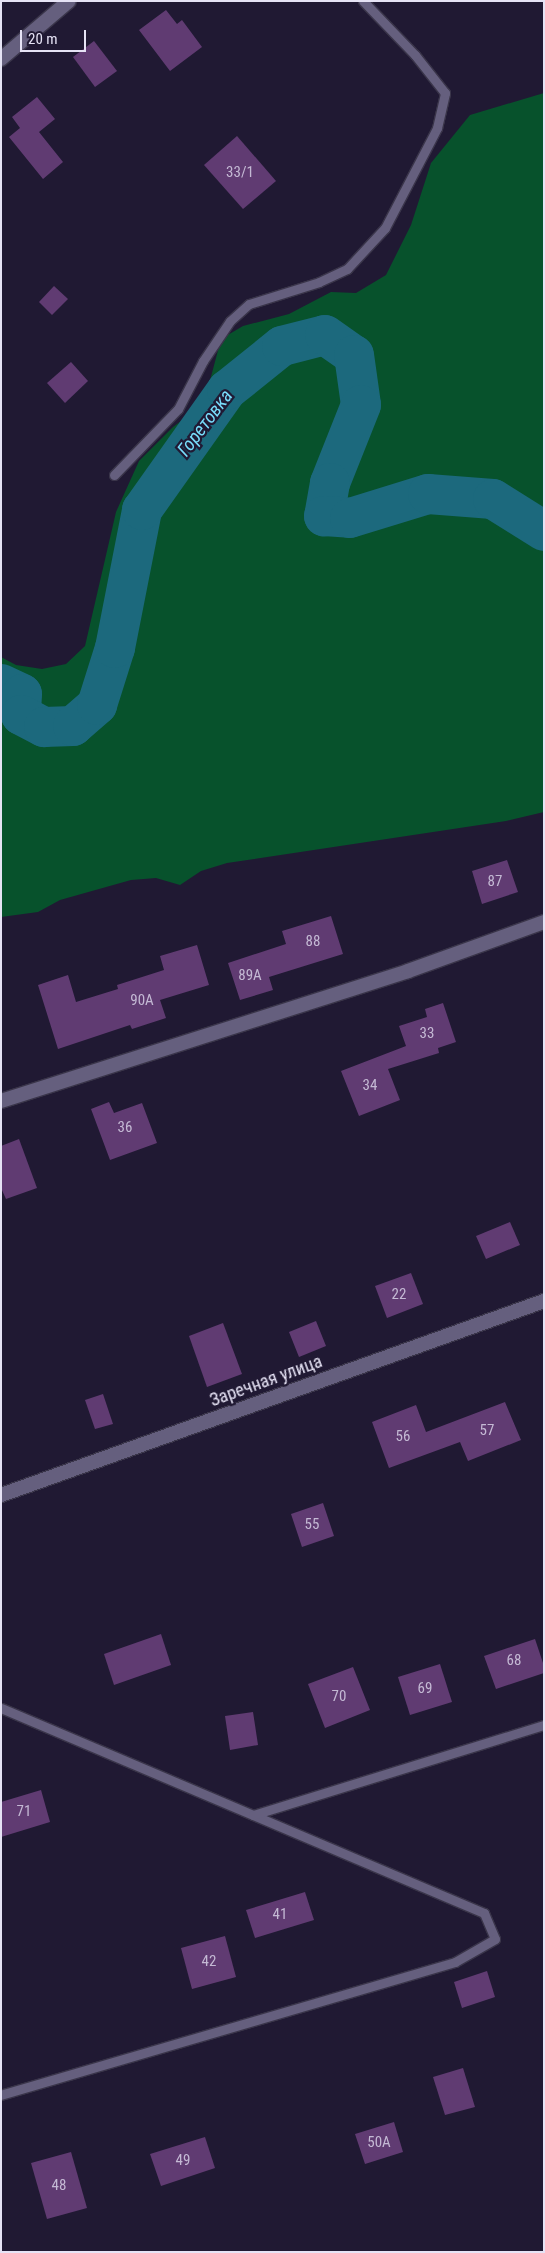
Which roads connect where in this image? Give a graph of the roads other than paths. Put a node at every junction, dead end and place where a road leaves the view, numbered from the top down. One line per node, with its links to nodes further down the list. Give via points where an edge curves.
1 (69, 1): 3 (street)
2 (363, 1): 4 (lane, via 446,93 437,128 394,211 385,228 347,269 249,304 230,321 203,361 178,409)
3 (1, 59)
4 (114, 475)
5 (544, 922): 6 (street, via 408,972)
6 (1, 1101)
7 (544, 1301): 8 (street, Заречная улица)
8 (1, 1495)
9 (1, 1708): 11 (lane)
10 (544, 1725): 11 (lane)
11 (253, 1815): 12 (lane, via 484,1914 495,1939 456,1962)
12 (1, 2095)

